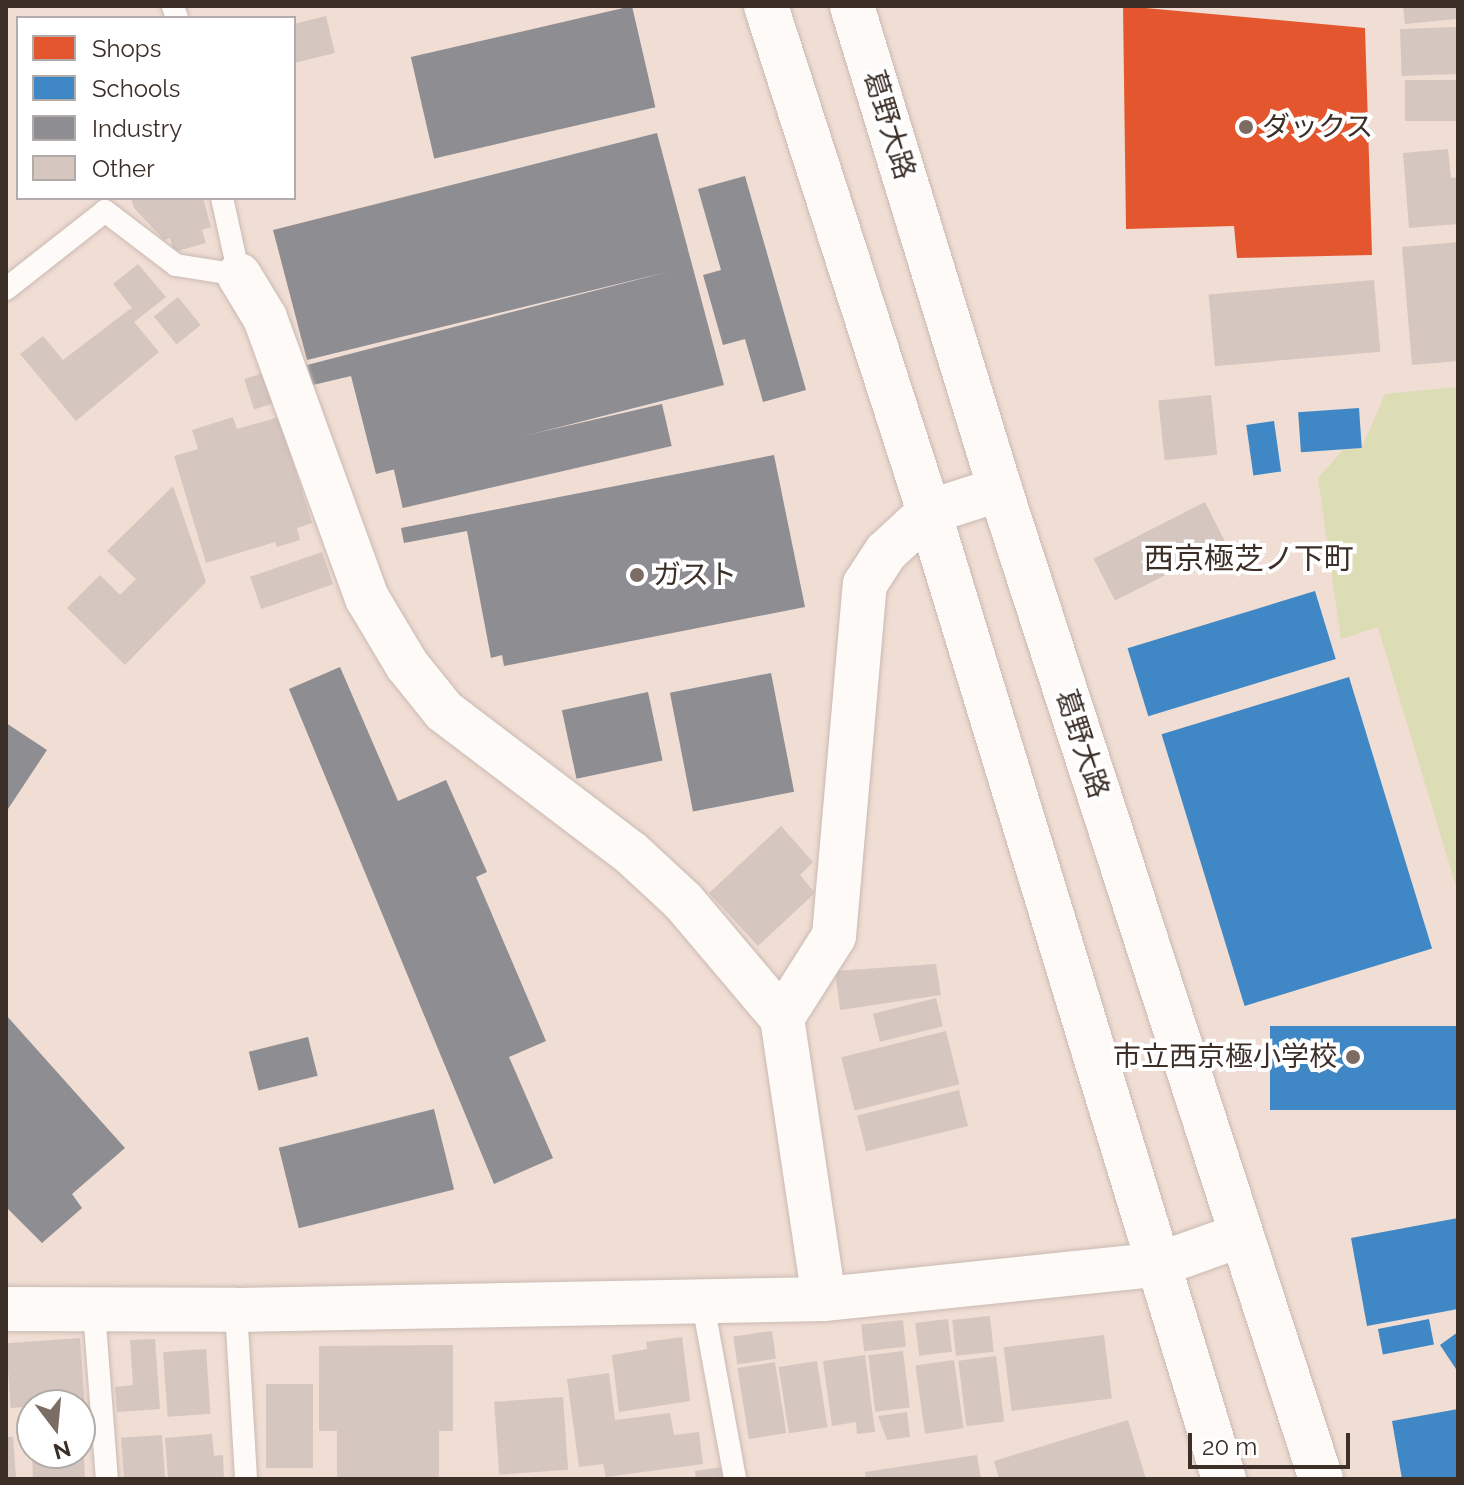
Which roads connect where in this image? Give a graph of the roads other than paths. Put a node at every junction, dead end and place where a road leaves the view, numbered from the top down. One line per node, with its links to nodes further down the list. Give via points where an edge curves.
1 (766, 6): 7 (street)
2 (852, 6): 6 (street, 葛野大路)
3 (222, 200): 4 (lane)
4 (239, 275): 5 (lane, via 176,265 105,211); 8 (street, via 265,318 367,598 407,665 444,711 630,852 683,901)
5 (6, 289)
6 (1000, 489): 7 (street); 9 (street, 葛野大路)
7 (929, 512): 8 (street, via 886,552 865,584 834,936); 10 (street)
8 (782, 1018): 11 (street)
9 (1241, 1235): 10 (street); 20 (street, 葛野大路)
10 (1160, 1264): 11 (street); 19 (street)
11 (824, 1299): 12 (street)
12 (703, 1304): 14 (street); 18 (lane)
13 (6, 1309): 15 (street)
14 (236, 1310): 15 (street); 17 (lane)
15 (94, 1311): 16 (lane)
16 (107, 1479)
17 (246, 1479)
18 (735, 1479)
19 (1224, 1479)
20 (1321, 1479)

